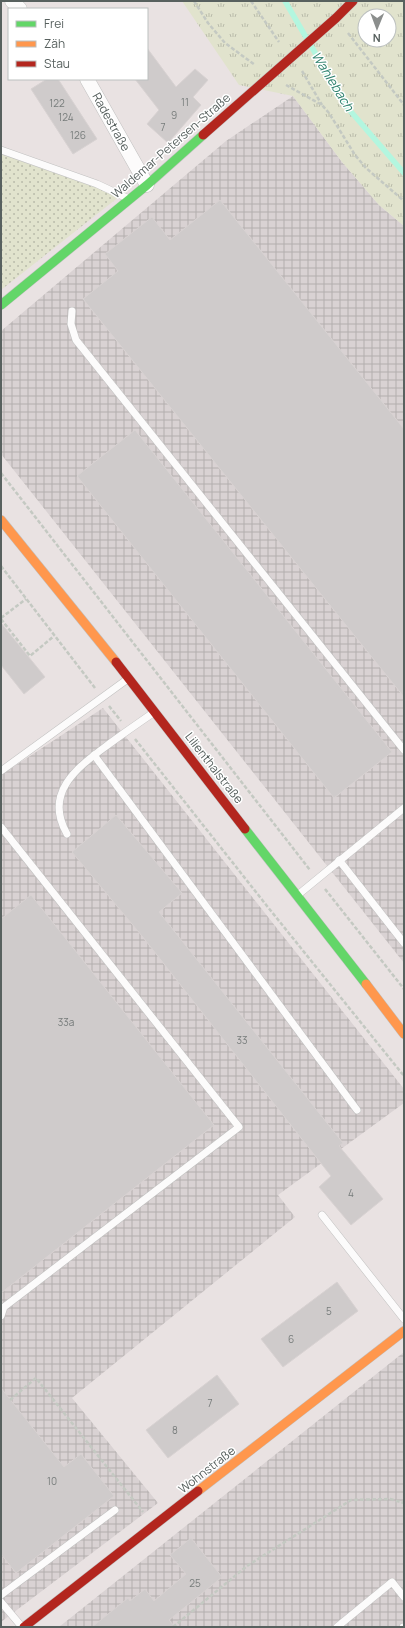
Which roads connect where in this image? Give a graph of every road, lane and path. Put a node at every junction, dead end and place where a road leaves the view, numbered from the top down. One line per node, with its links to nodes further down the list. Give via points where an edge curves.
1 (194, 1): 6 (path, via 225,43)
2 (251, 1): 5 (path)
3 (353, 1): 4 (street, Waldemar-Petersen-Straße)
4 (336, 18): 5 (street, Waldemar-Petersen-Straße); 9 (path)
5 (290, 58): 6 (street, Waldemar-Petersen-Straße); 8 (path, via 301,70)
6 (269, 75): 8 (path); 11 (street, Waldemar-Petersen-Straße)
7 (88, 80): 11 (street, Radestraße)
8 (322, 105): 13 (path, via 366,168)
9 (404, 105)
10 (1, 150): 12 (lane, via 97,184)
11 (147, 185): 12 (street, Waldemar-Petersen-Straße)
12 (129, 199): 14 (street, Waldemar-Petersen-Straße)
13 (404, 201)
14 (1, 305)
15 (72, 311): 26 (lane, via 71,324 76,340)
16 (1, 473): 33 (path)
17 (1, 520): 22 (street, Lilienthalstraße)
18 (1, 566): 19 (path)
19 (26, 599): 20 (path); 21 (path)
20 (1, 619): 21 (path, via 30,656)
21 (54, 636): 23 (path)
22 (129, 678): 23 (lane); 24 (street, Lilienthalstraße)
23 (102, 697): 25 (path); 28 (lane)
24 (155, 711): 25 (lane); 34 (street, Lilienthalstraße)
25 (128, 730): 27 (lane); 38 (path)
26 (404, 750)
27 (94, 755): 31 (lane, via 77,770 62,792 59,815); 39 (lane)
28 (1, 771)
29 (404, 808): 32 (lane)
30 (1, 827): 41 (lane, via 239,1128 4,1307)
31 (67, 834)
32 (339, 860): 33 (lane); 35 (lane)
33 (316, 878): 34 (lane); 36 (path)
34 (297, 896): 37 (street, Lilienthalstraße)
35 (404, 942)
36 (404, 989)
37 (404, 1034)
38 (404, 1076)
39 (357, 1110)
40 (322, 1215): 42 (lane)
41 (1, 1316)
42 (404, 1319)
43 (404, 1331): 47 (street, Wohnstraße)
44 (10, 1400): 47 (path, via 36,1378)
45 (404, 1503): 52 (path, via 390,1499 351,1500 247,1566)
46 (115, 1510): 48 (lane)
47 (155, 1526): 51 (street, Wohnstraße)
48 (1, 1595)
49 (404, 1597): 53 (lane, via 392,1582)
50 (1, 1602): 51 (lane)
51 (23, 1627)
52 (173, 1627)
53 (337, 1627)

